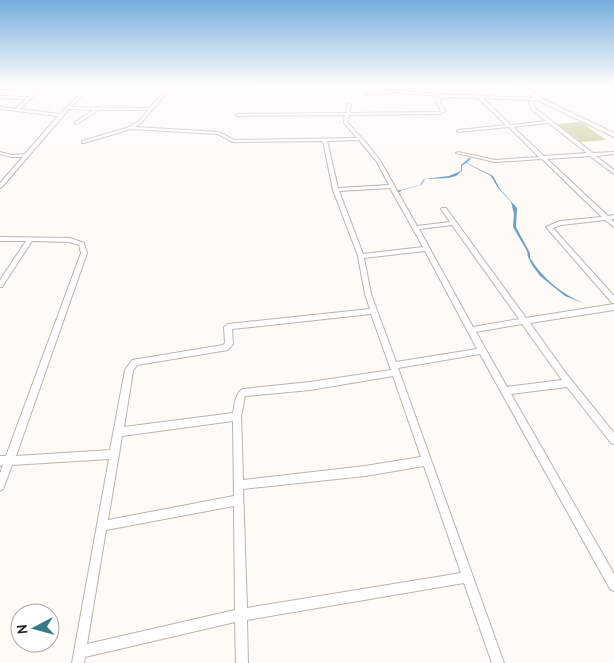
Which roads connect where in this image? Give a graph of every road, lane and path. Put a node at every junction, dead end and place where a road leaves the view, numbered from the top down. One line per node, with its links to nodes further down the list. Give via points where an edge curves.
1 (59, 116): 20 (street)
2 (86, 116): 9 (street)
3 (144, 116): 11 (street)
4 (348, 116): 14 (street, via 346,123)
5 (498, 116): 10 (street)
6 (542, 116): 8 (street)
7 (573, 116): 13 (street)
8 (549, 122): 10 (street); 21 (street)
9 (77, 123)
10 (508, 126): 12 (street); 23 (street)
11 (131, 128): 15 (street, via 219,133 233,140); 16 (street)
12 (459, 131)
13 (614, 135)
14 (359, 139): 15 (street); 28 (street, via 368,146)
15 (325, 141): 29 (street)
16 (84, 142)
17 (458, 153): 23 (street, via 495,161)
18 (614, 153): 21 (street)
19 (0, 154): 22 (street)
20 (26, 155): 22 (street); 24 (street)
21 (592, 155): 23 (street); 25 (street)
22 (11, 156): 24 (street)
23 (542, 158): 32 (street)
24 (17, 165): 26 (street)
25 (614, 172)
26 (2, 180): 27 (street)
27 (0, 186)
28 (392, 186): 29 (street); 35 (street)
29 (336, 190): 39 (street)
30 (444, 210): 33 (street)
31 (614, 217): 32 (street)
32 (606, 218): 34 (street); 41 (street, via 549,227)
33 (454, 224): 35 (street); 44 (street)
34 (614, 225)
35 (415, 228): 38 (street)
36 (0, 239): 37 (street)
37 (31, 239): 40 (street); 54 (street, via 70,240 82,244 84,253)
38 (426, 249): 39 (street); 45 (street)
39 (361, 256): 43 (street)
40 (0, 285)
41 (614, 301)
42 (614, 306): 44 (street)
43 (374, 311): 47 (street); 51 (street, via 228,327 229,344 225,348 135,362 129,370)
44 (523, 320): 45 (street); 48 (street)
45 (470, 330): 46 (street)
46 (482, 351): 47 (street); 49 (street)
47 (395, 369): 50 (street, via 310,386 244,392); 55 (street)
48 (570, 384): 49 (street); 52 (street)
49 (505, 391): 61 (street)
50 (238, 416): 51 (street); 56 (street)
51 (119, 432): 53 (street)
52 (614, 440)
53 (115, 454): 54 (street); 59 (street)
54 (5, 461): 57 (street)
55 (427, 462): 56 (street); 60 (street)
56 (239, 485): 58 (street)
57 (0, 486)
58 (239, 500): 59 (street); 62 (street)
59 (102, 526): 63 (street)
60 (468, 577): 62 (street); 65 (street)
61 (614, 586)
62 (241, 615): 63 (street); 64 (street)
63 (79, 658)
64 (242, 663)
65 (498, 663)

